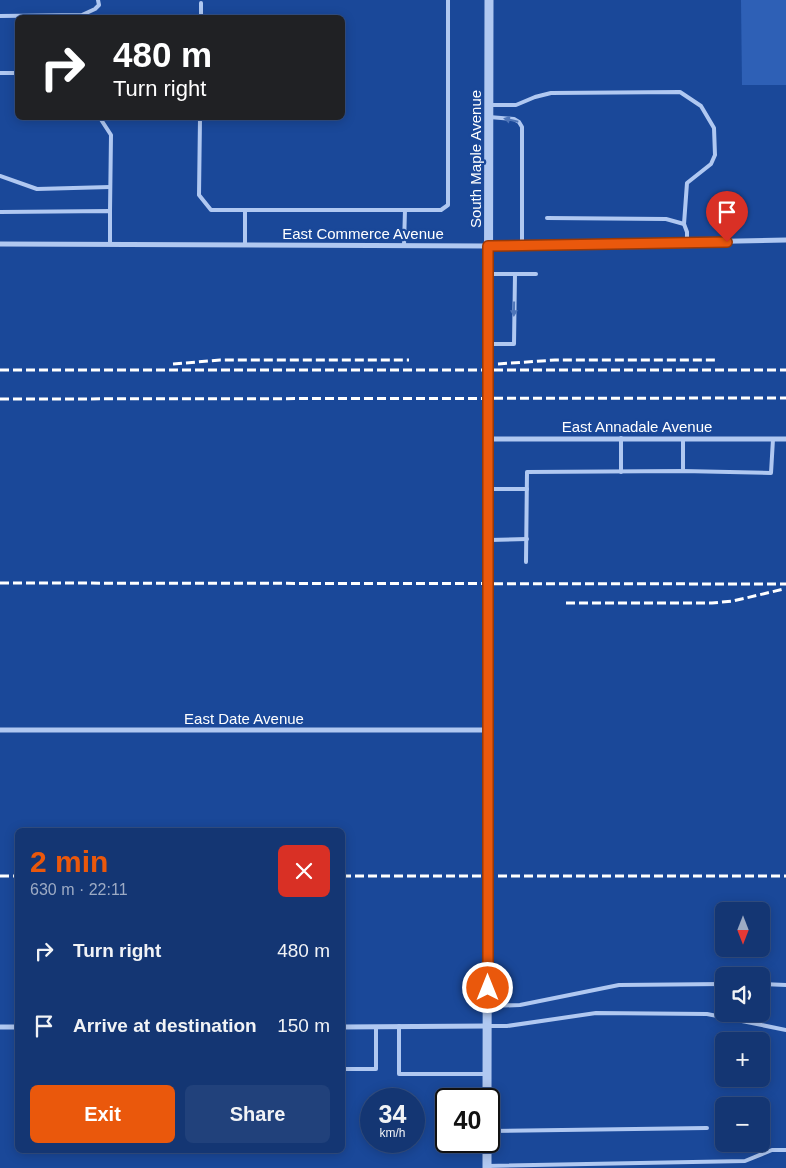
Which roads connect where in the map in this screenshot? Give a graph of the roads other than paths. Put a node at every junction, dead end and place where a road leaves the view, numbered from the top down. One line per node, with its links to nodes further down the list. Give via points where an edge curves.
1 (98, 0): 5 (lane, via 99,5 95,9)
2 (448, 0): 18 (lane, via 448,205 440,210)
3 (489, 0): 11 (street, South Maple Avenue)
4 (201, 3): 6 (lane)
5 (82, 15)
6 (201, 15)
7 (0, 16): 8 (lane)
8 (15, 16)
9 (0, 73): 10 (lane)
10 (15, 73)
11 (488, 106): 12 (street, South Maple Avenue); 22 (lane, via 516,106 551,93 680,92 701,106 714,128 715,155 711,164 687,182)
12 (488, 117): 28 (lane, one-way to 12, via 522,136 519,122); 30 (street, South Maple Avenue)
13 (101, 120): 16 (lane, via 111,135)
14 (200, 120): 17 (lane, via 199,195 211,210)
15 (0, 176): 16 (lane, via 37,189)
16 (110, 187): 19 (lane)
17 (245, 210): 18 (lane); 27 (lane)
18 (405, 210): 29 (lane)
19 (110, 211): 20 (lane); 26 (lane)
20 (0, 212)
21 (547, 218): 22 (lane, via 666,219)
22 (684, 224): 24 (lane)
23 (786, 240): 24 (street, East Commerce Avenue)
24 (687, 242): 28 (street, East Commerce Avenue)
25 (0, 244): 26 (street, East Commerce Avenue)
26 (110, 244): 27 (street, East Commerce Avenue)
27 (245, 245): 29 (street, East Commerce Avenue)
28 (522, 245): 30 (street, East Commerce Avenue)
29 (404, 246): 30 (street, East Commerce Avenue)
30 (488, 246): 31 (street, South Maple Avenue)
31 (488, 274): 32 (lane); 34 (street, South Maple Avenue)
32 (515, 274): 33 (lane); 34 (lane, one-way to 34, via 514,344)
33 (536, 274)
34 (488, 344): 37 (street, South Maple Avenue)
35 (621, 438): 36 (street, East Annadale Avenue); 37 (street, East Annadale Avenue); 41 (lane)
36 (683, 438): 38 (street, East Annadale Avenue); 40 (lane)
37 (488, 439): 42 (street, South Maple Avenue)
38 (773, 439): 39 (street, East Annadale Avenue); 40 (lane, via 771,473)
39 (786, 439)
40 (683, 471): 41 (lane)
41 (621, 472): 43 (lane, via 527,472)
42 (488, 489): 43 (lane); 45 (street, South Maple Avenue)
43 (527, 489): 44 (lane)
44 (526, 539): 45 (lane); 46 (lane)
45 (488, 540): 48 (street, South Maple Avenue)
46 (526, 562)
47 (0, 730): 48 (street, East Date Avenue)
48 (488, 730): 52 (street, South Maple Avenue)
49 (715, 984): 52 (lane, via 619,985 520,1006)
50 (770, 984): 51 (lane)
51 (786, 985)
52 (488, 1006): 55 (street, South Maple Avenue)
53 (376, 1026): 54 (street); 58 (street); 60 (lane, via 376,1069)
54 (399, 1026): 55 (street); 61 (lane, via 399,1074)
55 (488, 1026): 59 (lane, via 596,1012 689,1013); 61 (street, South Maple Avenue)
56 (0, 1027): 57 (street)
57 (15, 1027)
58 (345, 1027)
59 (786, 1030)
60 (345, 1069)
61 (487, 1074): 62 (street, South Maple Avenue)
62 (487, 1088)
63 (707, 1128): 64 (lane)
64 (500, 1131)
65 (786, 1150): 67 (lane, via 772,1150 744,1160)
66 (487, 1153): 68 (street)
67 (517, 1166): 68 (lane)
68 (487, 1167)

